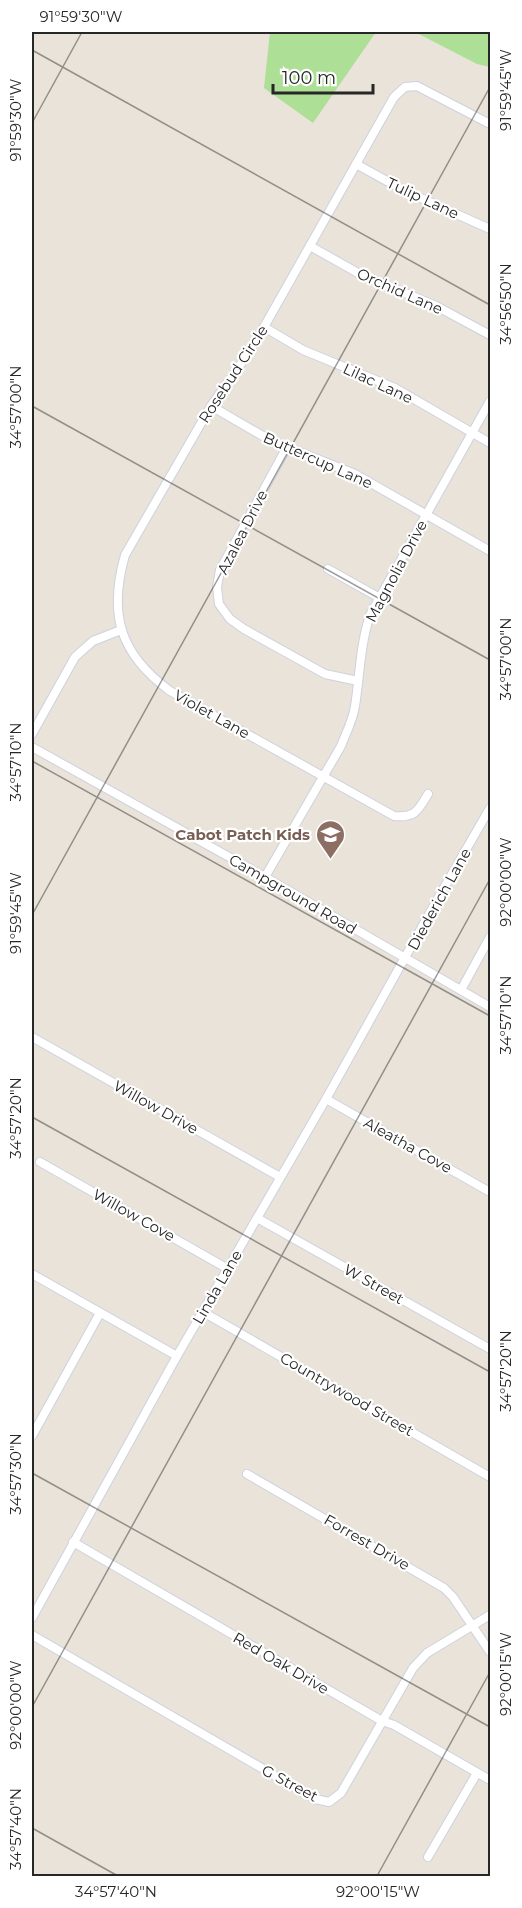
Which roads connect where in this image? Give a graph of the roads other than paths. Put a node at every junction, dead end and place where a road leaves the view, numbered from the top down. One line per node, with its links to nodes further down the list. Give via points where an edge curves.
1 (490, 124): 2 (street, Rosebud Circle, via 417,86 405,87 394,97)
2 (356, 164): 3 (street, Tulip Lane); 4 (street, Rosebud Circle)
3 (490, 229)
4 (310, 246): 5 (street, Rosebud Circle); 6 (street, Orchid Lane)
5 (264, 327): 8 (street, Rosebud Circle); 9 (street, Lilac Lane, via 303,350 395,388)
6 (490, 335)
7 (490, 401): 9 (street, Magnolia Drive)
8 (211, 406): 11 (street, Buttercup Lane); 16 (street, Rosebud Circle, via 125,555 118,579)
9 (473, 433): 10 (street, Lilac Lane); 12 (street, Magnolia Drive)
10 (490, 443)
11 (287, 447): 12 (street, Buttercup Lane, via 355,474); 17 (street, Azalea Drive, via 220,570 219,604 244,629 325,674)
12 (425, 514): 13 (street, Buttercup Lane); 15 (street, Magnolia Drive)
13 (490, 551)
14 (328, 569): 15 (street)
15 (378, 597): 17 (street, Magnolia Drive, via 364,633)
16 (121, 630): 18 (street, via 93,641 75,657); 20 (street, Violet Lane, via 141,666 170,691)
17 (358, 681): 20 (street, Magnolia Drive, via 349,726)
18 (32, 734)
19 (32, 747): 23 (street, Campground Road)
20 (324, 776): 21 (street, Violet Lane, via 394,816 407,817 417,812); 23 (street, Magnolia Drive)
21 (428, 794)
22 (490, 808): 25 (street, Diederich Lane)
23 (265, 877): 25 (street, Campground Road)
24 (490, 937): 26 (street)
25 (406, 958): 26 (street, Campground Road); 29 (street, Linda Lane)
26 (460, 990): 27 (street, Campground Road)
27 (490, 1007)
28 (32, 1037): 31 (street, Willow Drive)
29 (326, 1099): 31 (street, Linda Lane); 32 (street, Aleatha Cove)
30 (40, 1162): 34 (street, Willow Cove)
31 (280, 1177): 33 (street, Linda Lane)
32 (490, 1192)
33 (257, 1218): 34 (street, Linda Lane); 38 (street, W Street)
34 (228, 1269): 36 (street, Linda Lane)
35 (32, 1274): 37 (street)
36 (203, 1312): 39 (street, Linda Lane); 42 (street, Countrywood Street)
37 (100, 1313): 39 (street); 40 (street)
38 (490, 1349)
39 (177, 1356): 43 (street, Linda Lane)
40 (32, 1436)
41 (247, 1474): 46 (street, Forrest Drive, via 444,1588)
42 (490, 1477)
43 (74, 1542): 45 (street, Linda Lane); 49 (street, Red Oak Drive)
44 (490, 1615): 46 (street, G Street)
45 (32, 1618)
46 (472, 1626): 48 (street, Forrest Drive); 49 (street, G Street, via 427,1653 413,1668)
47 (32, 1635): 49 (street, G Street, via 315,1799 329,1802 341,1793)
48 (490, 1652)
49 (382, 1721): 50 (street, Red Oak Drive)
50 (477, 1773): 51 (street, Red Oak Drive); 52 (street)
51 (490, 1780)
52 (428, 1857)

